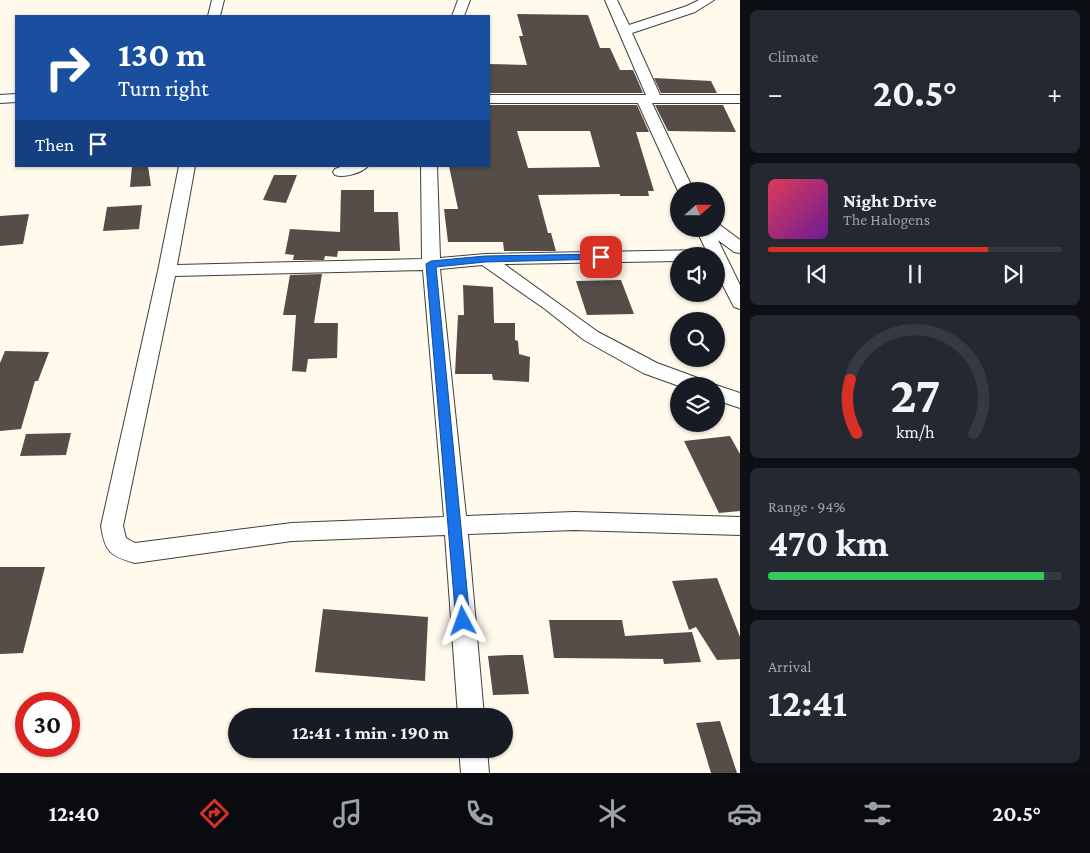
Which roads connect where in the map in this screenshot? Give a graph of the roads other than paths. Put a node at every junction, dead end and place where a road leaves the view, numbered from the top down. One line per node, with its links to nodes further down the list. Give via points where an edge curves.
1 (218, 0): 5 (street)
2 (464, 0): 6 (street)
3 (611, 0): 7 (street)
4 (708, 0): 7 (street, via 691,9)
5 (214, 15)
6 (458, 15)
7 (624, 31): 11 (street)
8 (15, 98): 9 (street)
9 (0, 99)
10 (490, 99): 11 (street)
11 (649, 99): 12 (street); 17 (street)
12 (740, 100)
13 (187, 167): 23 (street)
14 (357, 167): 16 (street)
15 (429, 167): 22 (street)
16 (342, 172)
17 (682, 182)
18 (725, 237): 19 (street)
19 (740, 248)
20 (670, 255): 21 (street)
21 (485, 259): 22 (street); 26 (street, via 591,336 650,368)
22 (431, 264): 23 (street); 29 (street)
23 (167, 271): 29 (street, via 112,526 115,543 135,554 292,532)
24 (725, 272): 25 (street)
25 (740, 303)
26 (674, 377)
27 (725, 395): 28 (street)
28 (740, 401)
29 (456, 525): 30 (street, via 574,521); 31 (street)
30 (740, 526)
31 (470, 708)
32 (474, 758): 33 (street)
33 (475, 773)

